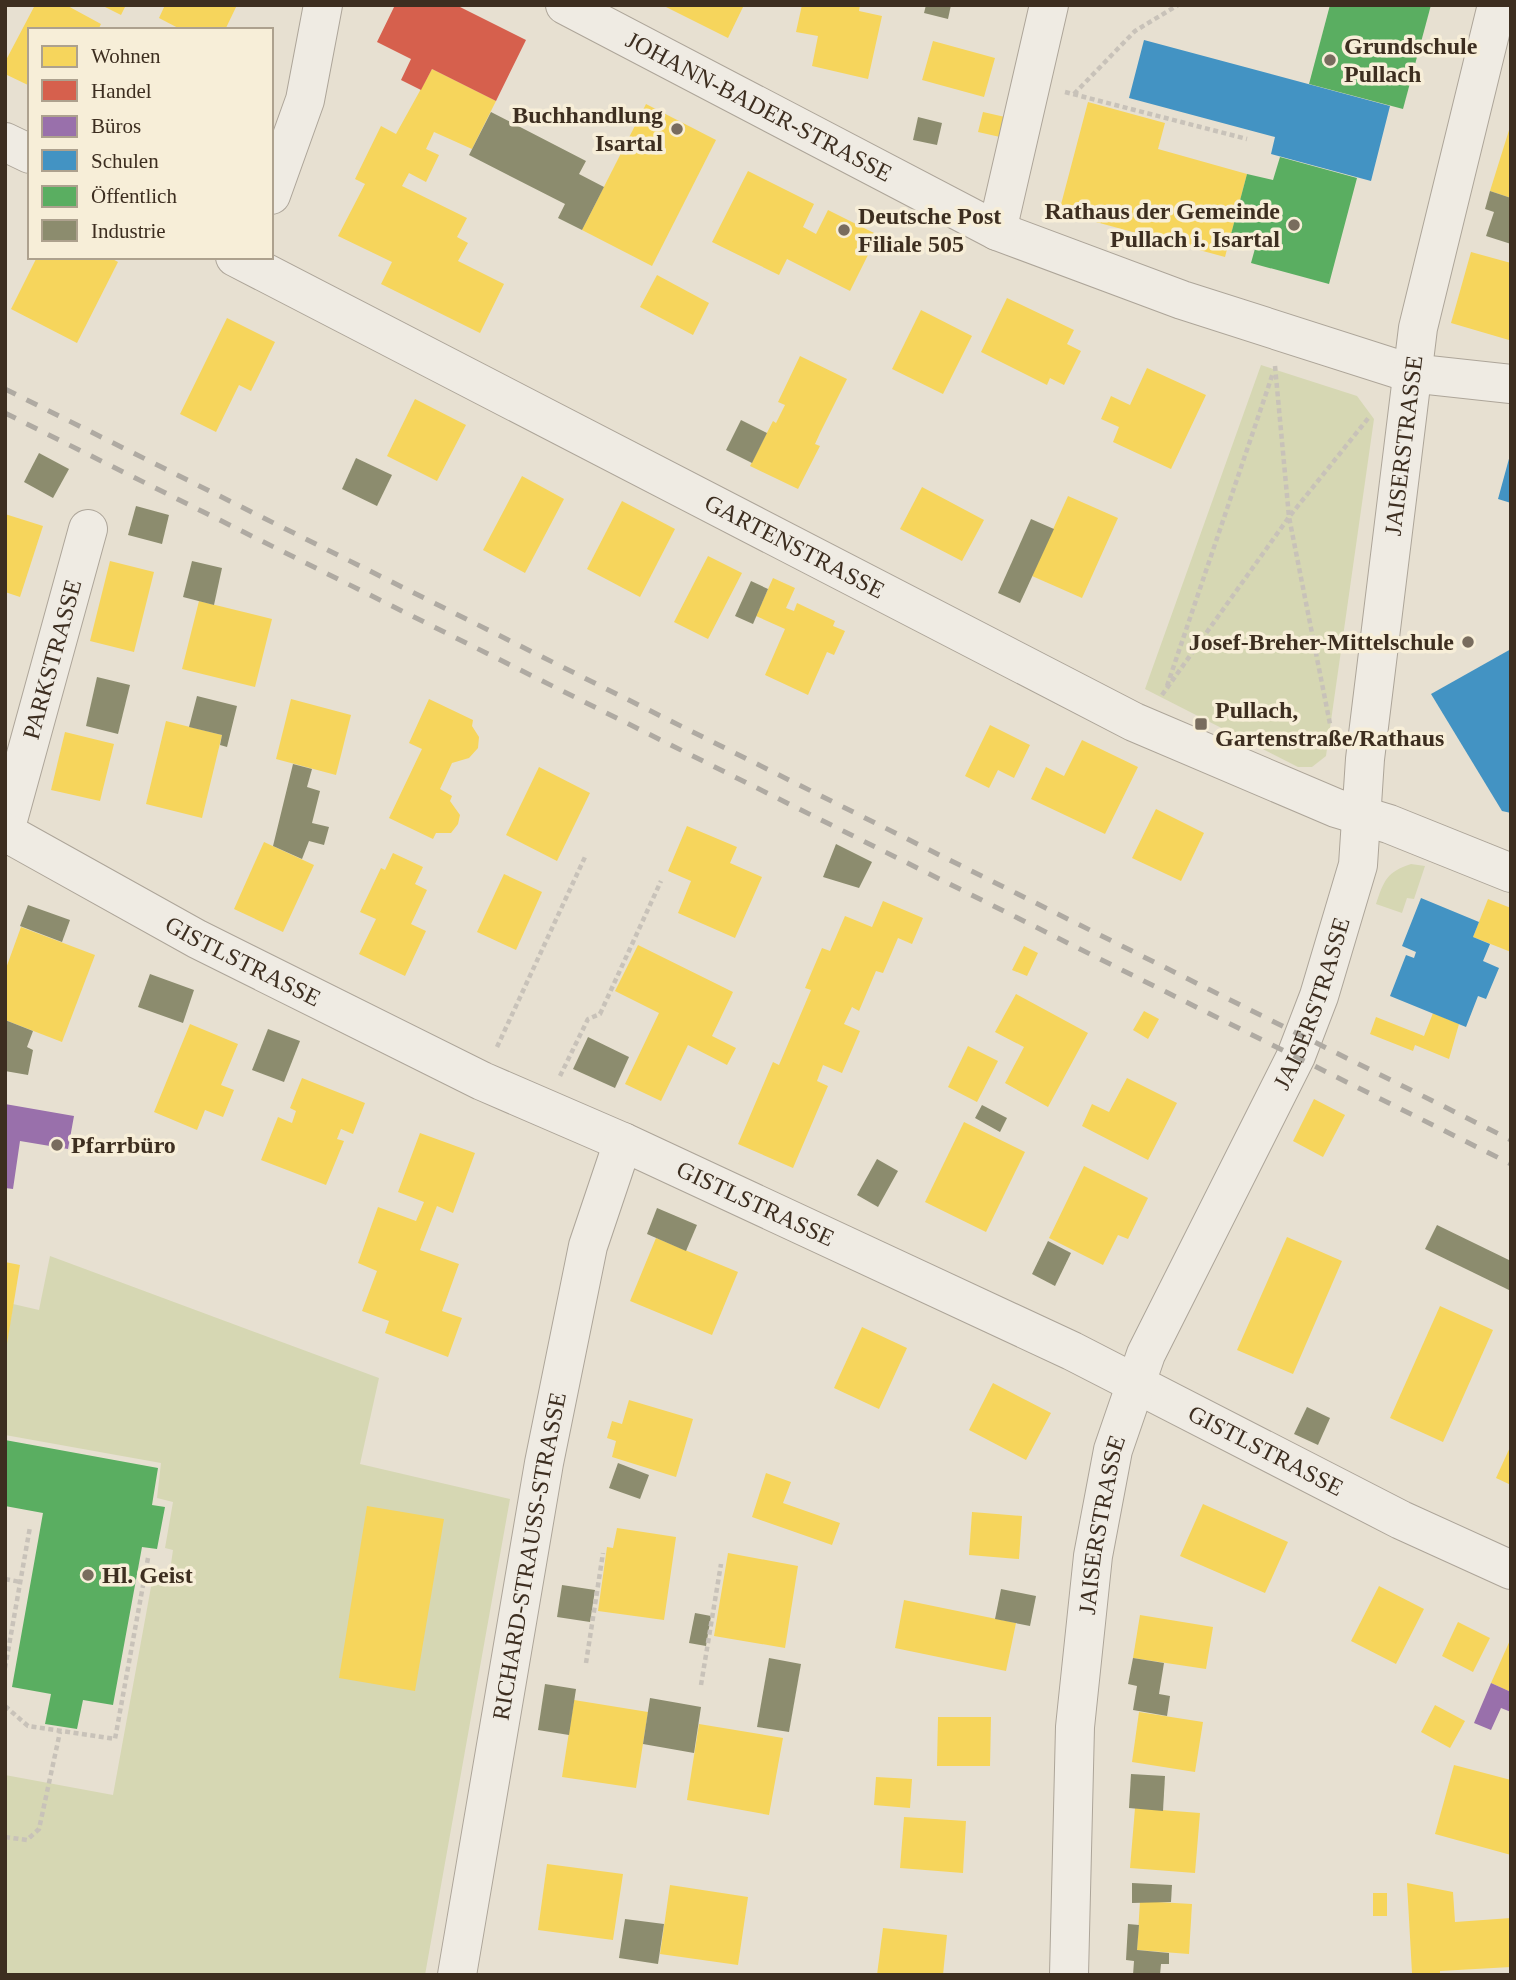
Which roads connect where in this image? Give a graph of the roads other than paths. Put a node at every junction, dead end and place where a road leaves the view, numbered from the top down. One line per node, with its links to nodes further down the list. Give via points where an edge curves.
1 (323, 5): 7 (street, via 305,100)
2 (565, 5): 8 (street, JOHANN-BADER-STRASSE)
3 (1049, 5): 8 (street)
4 (1497, 5): 10 (street, JAISERSTRASSE)
5 (5, 142): 6 (street)
6 (28, 153)
7 (273, 189)
8 (997, 231): 10 (street, JOHANN-BADER-STRASSE, via 1182,300 1279,351)
9 (240, 259): 13 (street, GARTENSTRASSE, via 1134,722)
10 (1410, 373): 11 (street, JOHANN-BADER-STRASSE); 13 (street, JAISERSTRASSE, via 1407,435 1365,759)
11 (1511, 384)
12 (88, 528): 14 (street, PARKSTRASSE)
13 (1362, 815): 15 (street, GARTENSTRASSE); 17 (street, JAISERSTRASSE, via 1358,865 1296,1056)
14 (5, 831): 16 (street, GISTLSTRASSE, via 197,939 482,1080)
15 (1511, 873)
16 (623, 1142): 17 (street, GISTLSTRASSE); 19 (street, RICHARD-STRAUSS-STRASSE, via 588,1246 544,1463)
17 (1134, 1382): 18 (street, GISTLSTRASSE, via 1401,1520); 20 (street, JAISERSTRASSE, via 1112,1450 1093,1556 1075,1727)
18 (1511, 1570)
19 (457, 1975)
20 (1069, 1975)

